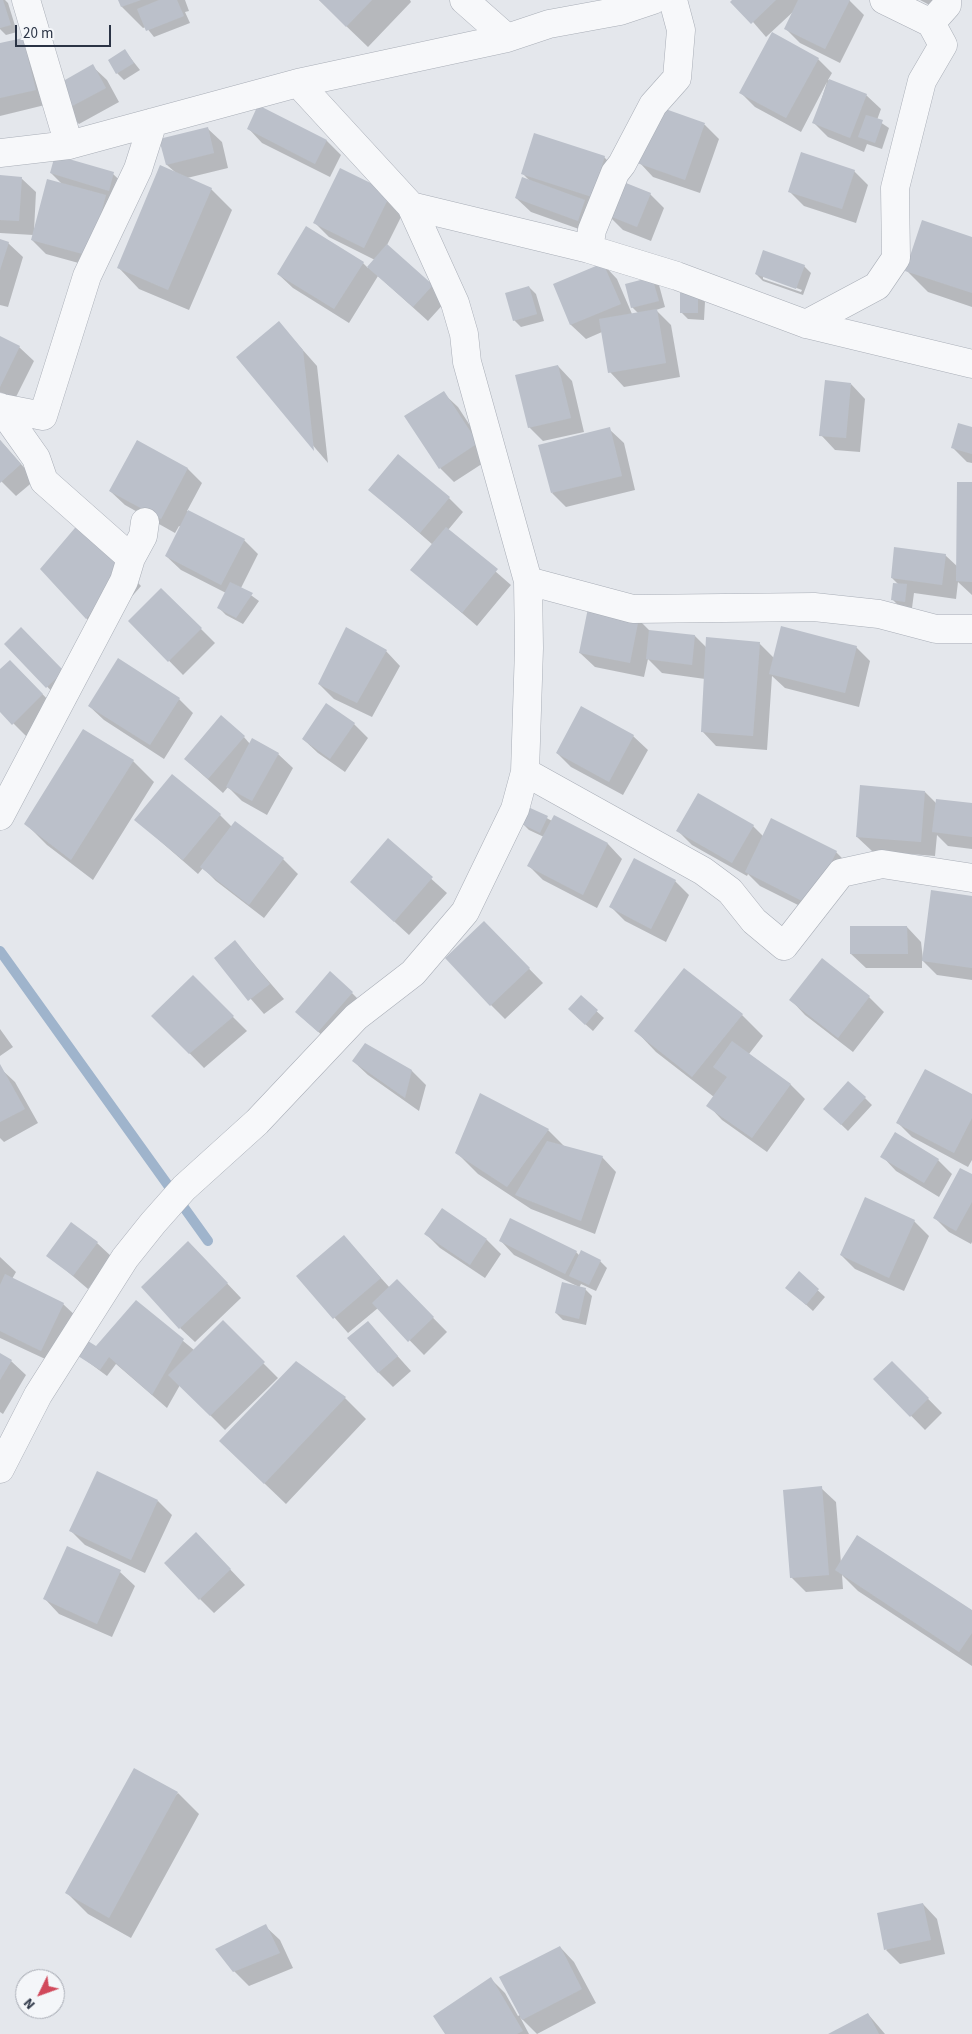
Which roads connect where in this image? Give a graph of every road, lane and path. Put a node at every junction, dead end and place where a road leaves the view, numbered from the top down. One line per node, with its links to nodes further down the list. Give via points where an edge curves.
1 (26, 0): 11 (street)
2 (464, 0): 8 (street)
3 (653, 0): 8 (street, via 620,11 549,24)
4 (673, 0): 14 (street, via 681,30 676,78 653,105 614,173 592,230)
5 (884, 0): 7 (street)
6 (947, 0): 7 (street)
7 (931, 23): 15 (street, via 942,45 922,81 895,188 896,258 877,286)
8 (507, 38): 9 (street)
9 (298, 83): 10 (street); 13 (street)
10 (153, 122): 11 (street); 17 (street, via 138,169 87,276 44,416)
11 (69, 145): 12 (street)
12 (0, 153)
13 (412, 206): 14 (street); 20 (street, via 455,303 464,334 466,362)
14 (589, 249): 15 (street, via 677,276)
15 (806, 324): 16 (street)
16 (972, 364)
17 (1, 407): 19 (street, via 36,458 44,481)
18 (145, 522): 19 (street, via 143,536)
19 (132, 558): 23 (street, via 124,582)
20 (528, 581): 21 (street, via 633,609 814,607 879,614 936,629); 22 (street)
21 (972, 629)
22 (525, 772): 24 (street, via 703,872 730,891 754,921 784,946 841,873 882,864); 25 (street, via 516,809 465,912 413,973 356,1017 257,1122 184,1188 154,1223 125,1258 38,1394)
23 (0, 816)
24 (972, 878)
25 (0, 1470)

